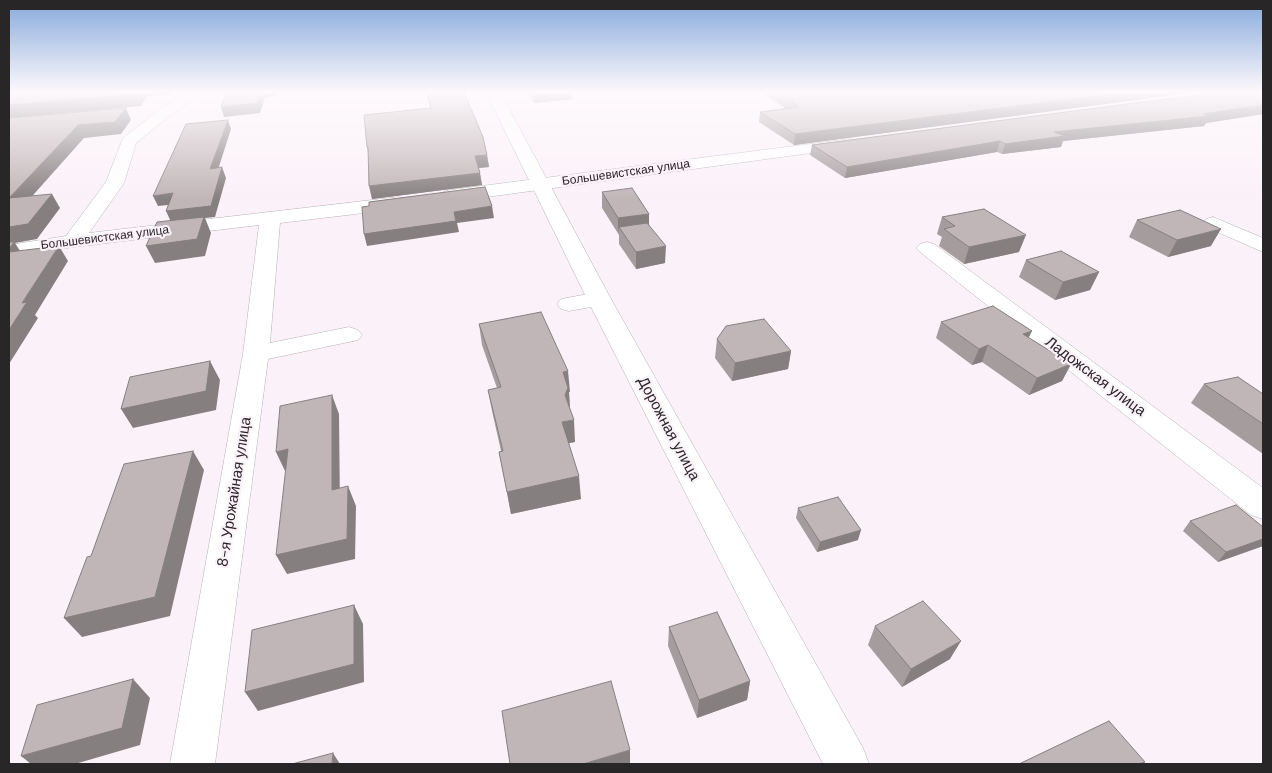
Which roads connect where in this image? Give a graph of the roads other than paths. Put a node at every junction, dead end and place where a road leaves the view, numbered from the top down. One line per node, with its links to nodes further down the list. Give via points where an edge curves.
1 (145, 128): 7 (street, via 129,141 115,183)
2 (510, 128): 4 (street, Дорожная улица)
3 (866, 142): 4 (street, Большевистская улица)
4 (539, 185): 5 (street, Большевистская улица); 11 (street, Дорожная улица)
5 (270, 219): 7 (street, Большевистская улица); 14 (street, 8-я Урожайная улица)
6 (1213, 223): 8 (street)
7 (73, 241): 10 (street, Большевистская улица)
8 (1263, 246)
9 (927, 248): 15 (street, Ладожская улица)
10 (9, 251)
11 (599, 299): 12 (street); 16 (street, Дорожная улица)
12 (569, 304)
13 (349, 335): 14 (street)
14 (256, 354): 17 (street, 8-я Урожайная улица)
15 (1263, 506)
16 (838, 762)
17 (193, 764)

